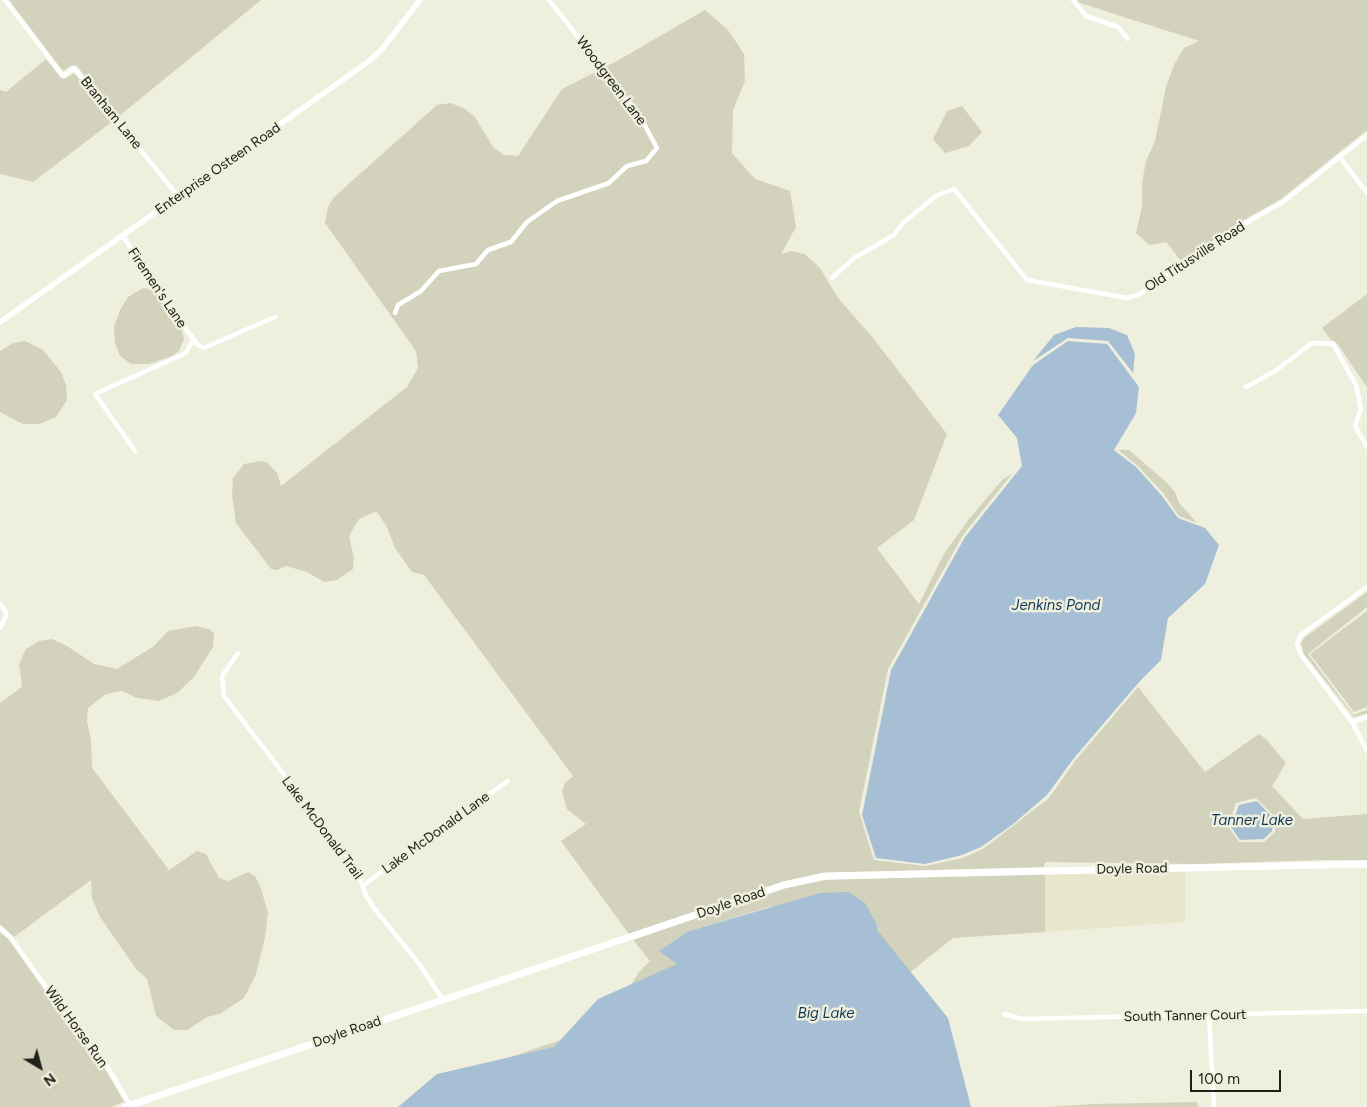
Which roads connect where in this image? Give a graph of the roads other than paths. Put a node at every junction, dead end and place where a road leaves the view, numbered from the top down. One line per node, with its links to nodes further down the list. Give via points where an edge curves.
1 (5, 0): 9 (street, Branham Lane, via 63,76 74,68)
2 (420, 0): 9 (street, Enterprise Osteen Road, via 368,62)
3 (549, 0): 12 (street, Woodgreen Lane, via 641,118 656,148 646,161 627,166 609,183 557,201 527,222 511,242 488,250 476,264 439,271 421,291 398,306)
4 (1073, 0): 5 (street, via 1086,16 1118,26)
5 (1128, 39)
6 (1367, 135): 7 (street, Old Titusville Road)
7 (1339, 156): 8 (street); 11 (street, Old Titusville Road, via 1283,202 1244,224 1138,295 1127,298 1027,280 954,189 936,196 904,222 894,235 854,258)
8 (1367, 193)
9 (178, 196): 10 (street, Enterprise Osteen Road)
10 (123, 236): 14 (street, Enterprise Osteen Road); 15 (street, Firemen's Lane, via 158,293)
11 (832, 278)
12 (395, 313)
13 (275, 317): 15 (street, Firemen's Lane, via 204,348)
14 (0, 322)
15 (193, 340): 18 (street, Firemen's Lane, via 186,353 96,394)
16 (1246, 388): 17 (street, via 1312,343 1333,344 1356,385 1361,409 1355,426)
17 (1367, 447)
18 (135, 451)
19 (1367, 587): 24 (street, via 1301,635 1297,643 1301,655)
20 (0, 604): 21 (street, via 6,618)
21 (0, 628)
22 (238, 653): 28 (street, Lake McDonald Trail, via 222,676 224,696 347,857)
23 (1367, 717): 24 (street)
24 (1352, 722): 25 (street)
25 (1367, 751)
26 (508, 781): 28 (street, Lake McDonald Lane)
27 (1367, 864): 30 (main road, Doyle Road, via 825,876 784,885)
28 (364, 885): 30 (street, Lake McDonald Trail, via 373,907 420,965)
29 (0, 928): 35 (street, Wild Horse Run, via 11,938 80,1036 104,1061)
30 (443, 1000): 34 (main road, Doyle Road)
31 (1367, 1011): 33 (street, South Tanner Court)
32 (1004, 1014): 33 (street, South Tanner Court, via 1022,1019)
33 (1210, 1016): 36 (street)
34 (139, 1105): 35 (main road, Doyle Road)
35 (127, 1106)
36 (1214, 1107)

